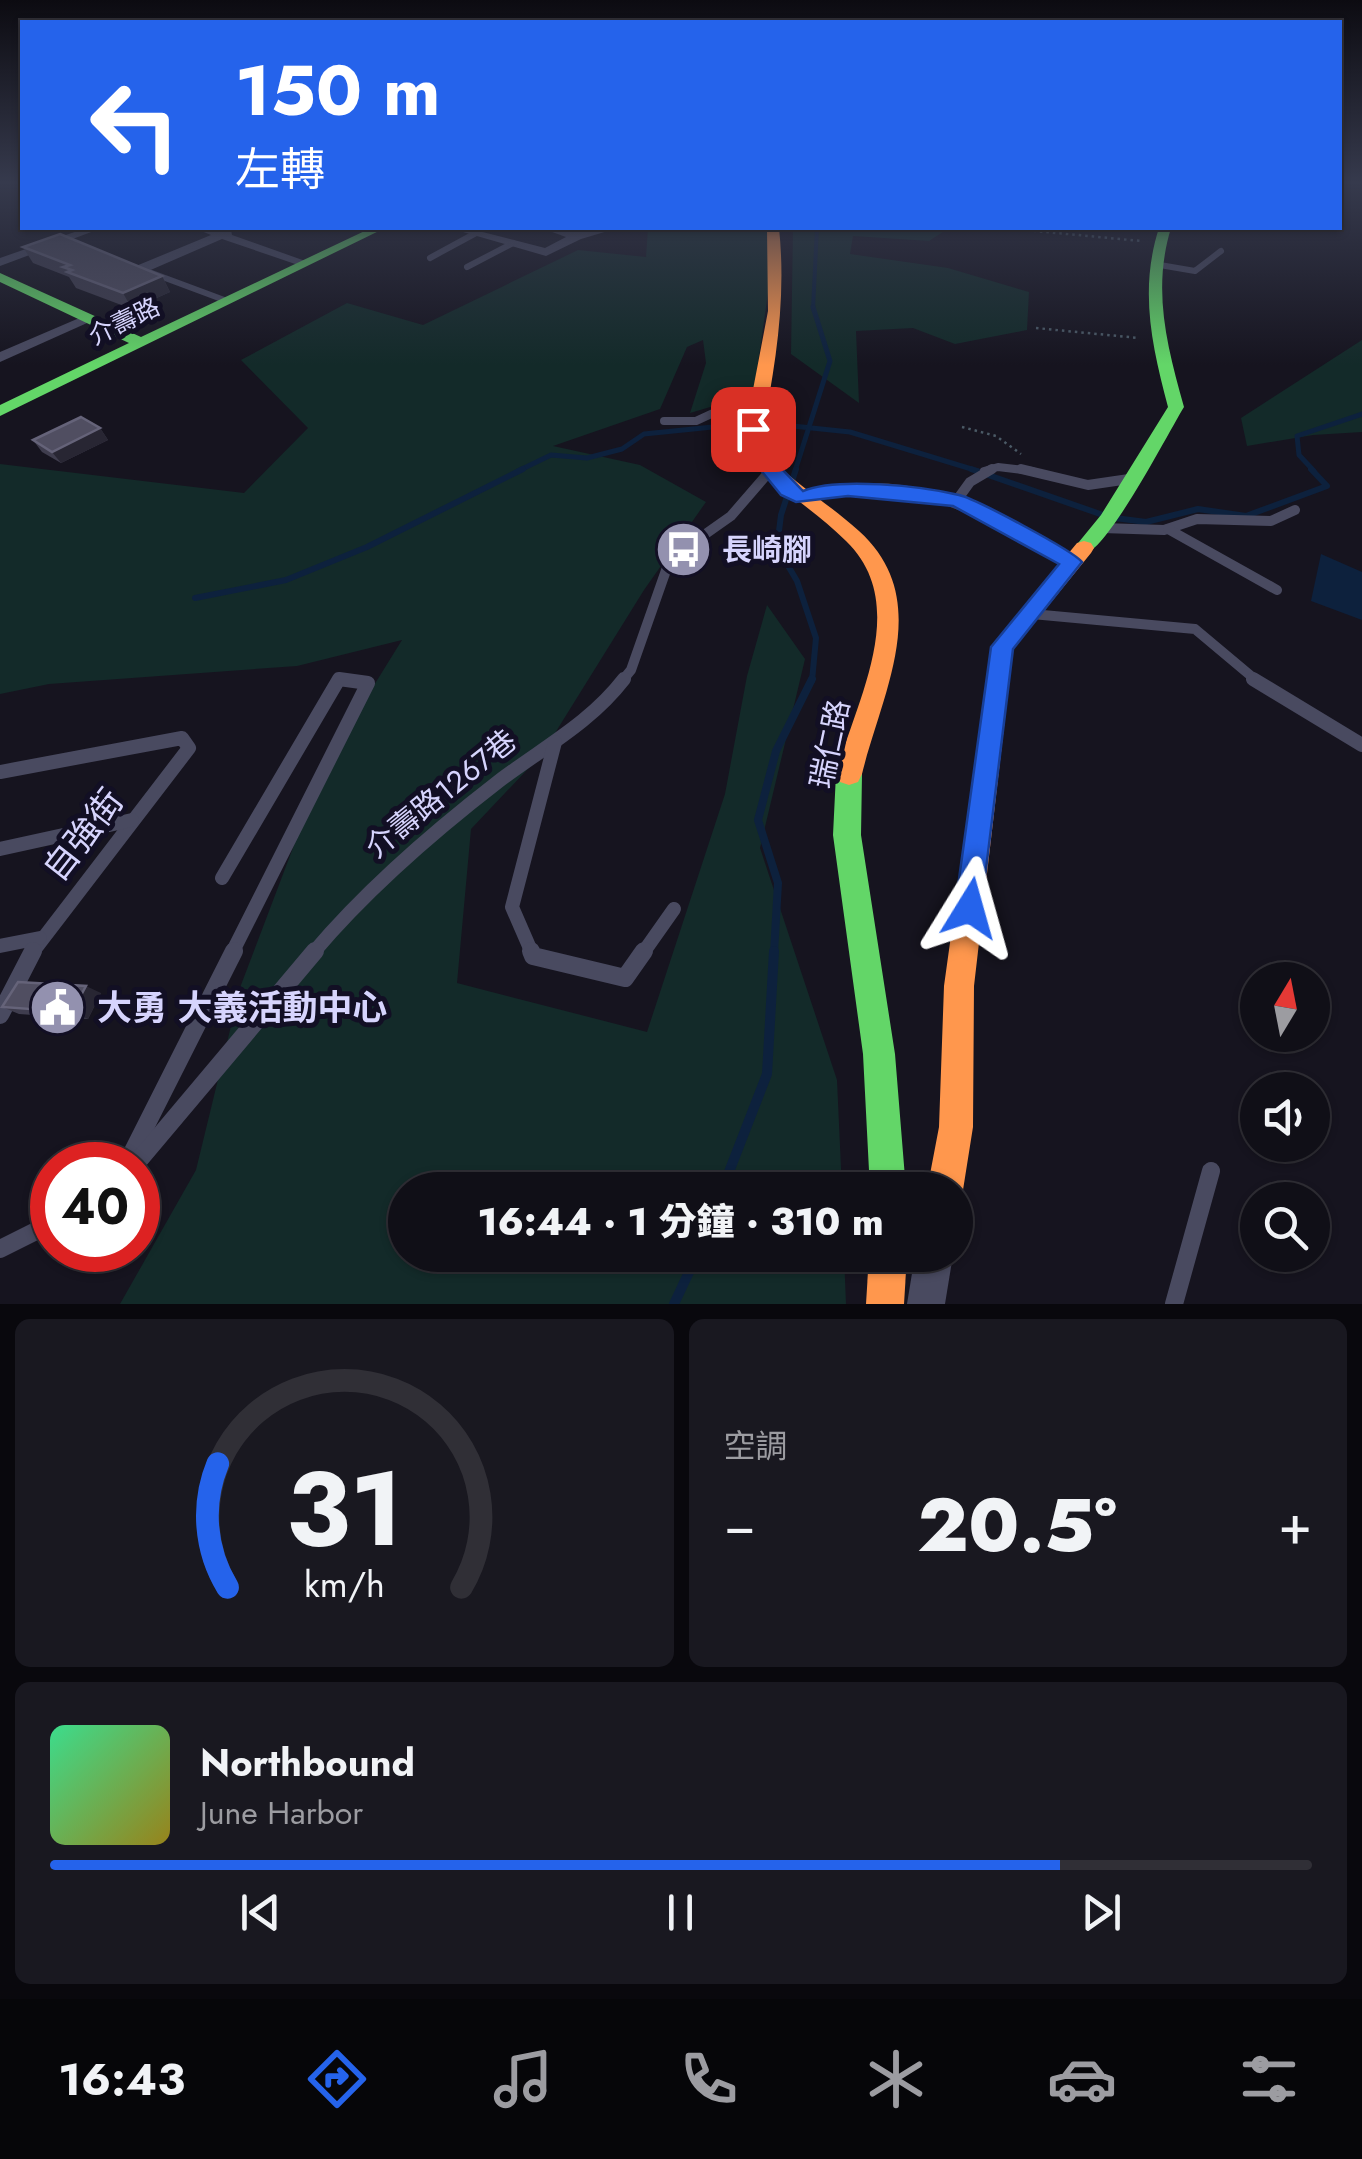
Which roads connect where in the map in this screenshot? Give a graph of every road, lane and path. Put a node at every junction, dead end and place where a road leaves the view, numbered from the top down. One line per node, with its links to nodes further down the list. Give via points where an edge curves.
1 (50, 244): 15 (street)
2 (200, 244): 20 (street)
3 (248, 244): 17 (street)
4 (335, 244): 17 (street, 介壽路)
5 (343, 244): 17 (street, 介壽路)
6 (456, 244): 14 (lane)
7 (511, 244): 19 (lane)
8 (516, 244): 9 (street, via 546,252)
9 (562, 244)
10 (775, 244): 31 (street, via 776,321)
11 (1141, 244): 18 (path, via 1141,256)
12 (1160, 244): 18 (street)
13 (1221, 250): 18 (lane, via 1196,272)
14 (430, 258)
15 (0, 262)
16 (126, 262): 20 (lane)
17 (301, 262): 22 (street, 介壽路)
18 (1153, 264): 26 (street, via 1150,296)
19 (467, 266)
20 (141, 268): 22 (lane)
21 (0, 277): 23 (street)
22 (223, 300): 25 (street, 介壽路)
23 (89, 319): 25 (street); 27 (street)
24 (1036, 328): 26 (path, via 1130,334)
25 (137, 341): 28 (street, 介壽路); 29 (street, 介壽路)
26 (1162, 348): 35 (street, via 1176,407)
27 (0, 357)
28 (0, 403)
29 (0, 412)
30 (664, 421): 31 (lane, via 696,421 722,410)
31 (754, 421): 34 (street, via 751,447)
32 (962, 427): 33 (path, via 996,436)
33 (1034, 468): 35 (lane, via 1086,485); 37 (lane, via 974,475)
34 (769, 472): 36 (street, 瑞仁路); 44 (lane, 介壽路1267巷, via 732,516 670,559 631,670 599,711)
35 (1129, 479): 39 (street)
36 (802, 498): 37 (lane, via 848,490); 57 (street, 瑞仁路, via 870,552 883,573 889,618 886,650 847,782 846,838)
37 (957, 500): 41 (lane)
38 (1295, 510): 40 (lane, via 1272,521 1198,519)
39 (1106, 519): 40 (lane); 41 (street)
40 (1168, 529): 42 (lane)
41 (1072, 562): 43 (street)
42 (1277, 590)
43 (1032, 614): 45 (lane, via 1195,630 1231,663); 58 (street, via 1002,647 959,986 956,1128)
44 (554, 742): 50 (lane, via 512,907 532,956 625,978); 55 (lane, 介壽路1267巷, via 353,905)
45 (1362, 746)
46 (0, 772): 47 (lane, 自強街, via 182,738 189,748)
47 (132, 820): 48 (lane); 51 (lane, 自強街)
48 (0, 849)
49 (222, 878): 54 (lane, via 339,679 368,683)
50 (674, 909)
51 (40, 938): 52 (lane); 53 (lane, 自強街)
52 (0, 946)
53 (0, 1015)
54 (138, 1142)
55 (154, 1142)
56 (1211, 1171): 65 (lane)
57 (887, 1172)
58 (948, 1172)
59 (30, 1234): 60 (lane)
60 (0, 1249)
61 (887, 1272): 63 (street)
62 (931, 1272): 64 (street)
63 (885, 1304)
64 (926, 1304)
65 (1174, 1304)

